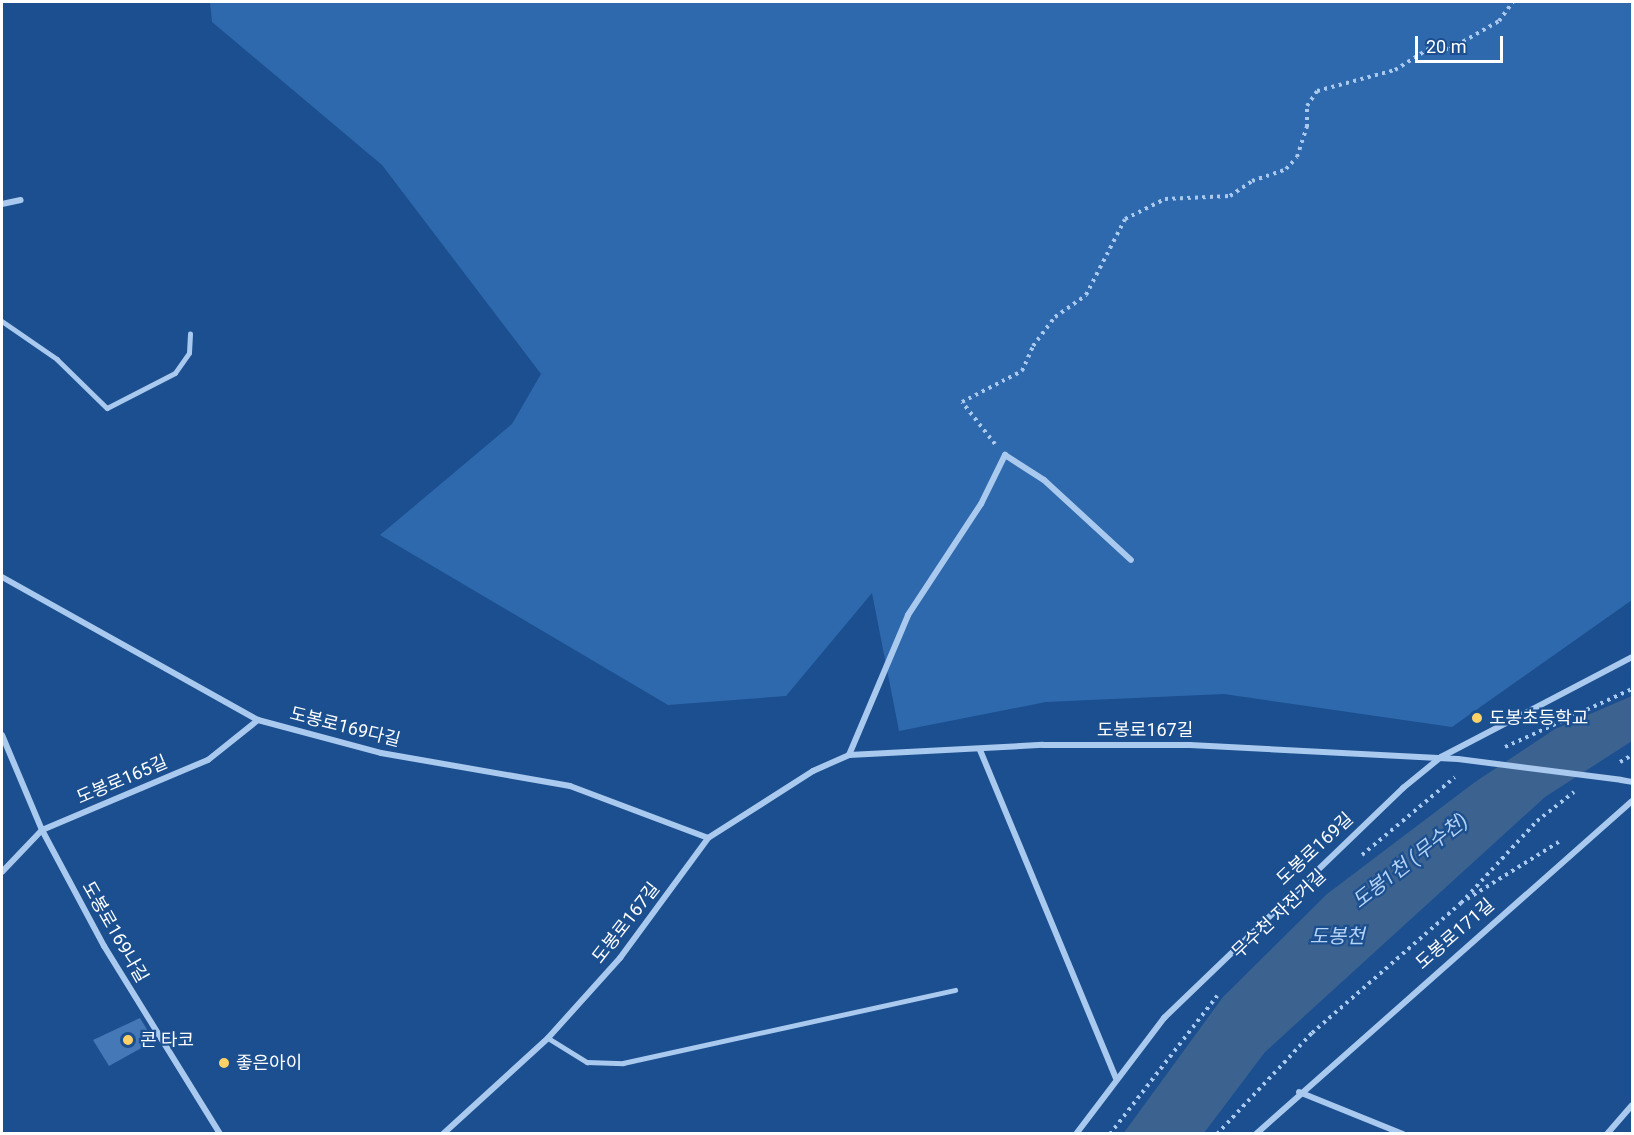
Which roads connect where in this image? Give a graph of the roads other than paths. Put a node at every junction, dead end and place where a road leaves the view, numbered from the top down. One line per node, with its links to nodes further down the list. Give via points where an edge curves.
1 (21, 200): 2 (street)
2 (2, 204)
3 (2, 321): 4 (lane, via 57,359 107,408 176,372 189,353)
4 (190, 334)
5 (1131, 560): 11 (street, via 1044,480 1005,455 981,504 908,615)
6 (2, 577): 8 (street, 도봉로169다길)
7 (1632, 657): 12 (street, 도봉로169길)
8 (258, 720): 15 (street, 도봉로165길, via 208,760); 16 (street, 도봉로169다길, via 381,753 570,786)
9 (2, 735): 15 (street, 도봉로169나길)
10 (980, 750): 11 (street, 도봉로167길); 12 (street, 도봉로167길, via 1190,745); 20 (street)
11 (849, 755): 16 (street, 도봉로167길, via 813,771)
12 (1441, 757): 13 (street, 도봉로167길, bridge); 20 (street, 도봉로169길, via 1228,951 1164,1018)
13 (1632, 782)
14 (1632, 801): 21 (street, 도봉로171길)
15 (42, 830): 17 (street, 도봉로165길); 23 (street, 도봉로169나길, via 104,946)
16 (708, 838): 19 (street, 도봉로167길, via 620,958)
17 (2, 872)
18 (955, 990): 19 (lane, via 623,1063 587,1062)
19 (548, 1038): 24 (street, 도봉로167길)
20 (1116, 1078): 25 (street, 도봉로169길)
21 (1299, 1092): 26 (street, 도봉로171길); 27 (street)
22 (1632, 1105): 28 (street)
23 (220, 1134)
24 (443, 1134)
25 (1076, 1134)
26 (1256, 1134)
27 (1403, 1134)
28 (1607, 1134)

